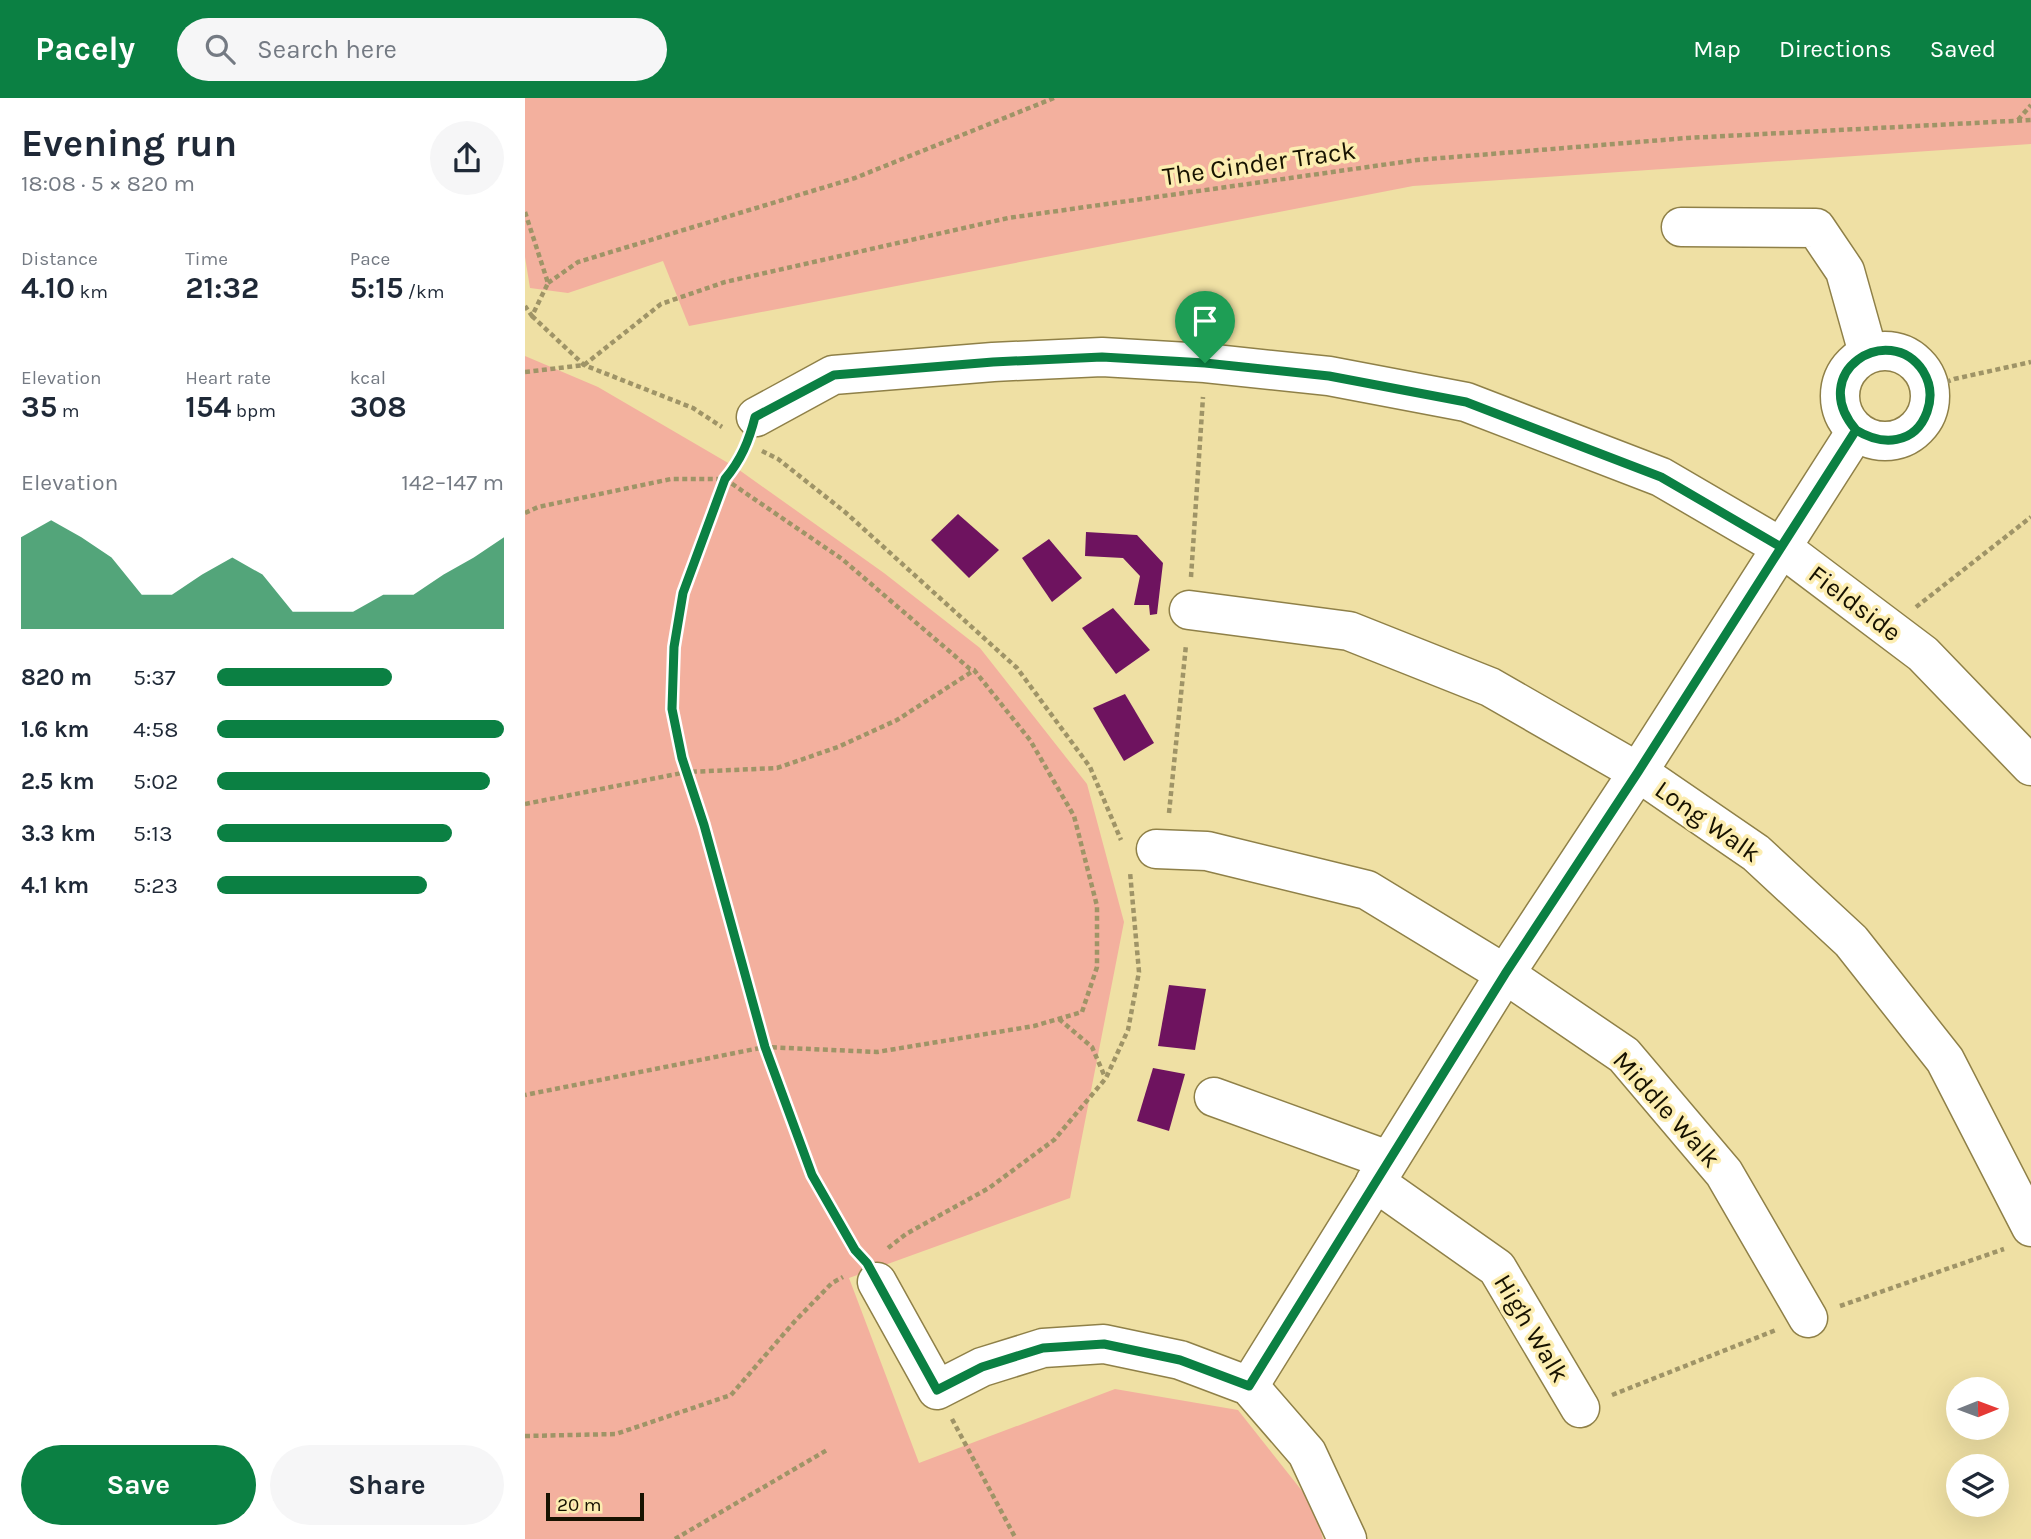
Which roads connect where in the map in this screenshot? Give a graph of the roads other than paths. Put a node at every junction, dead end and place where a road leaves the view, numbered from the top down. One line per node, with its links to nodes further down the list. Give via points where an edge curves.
1 (1681, 228): 2 (street, via 1816,228 1845,271)
2 (1868, 353): 4 (street, via 1845,373 1840,388 1840,404); 4 (street, via 1895,351 1918,364 1930,388 1930,404 1914,431 1900,439 1870,439)
3 (743, 430): 5 (street, Fieldside, via 834,375 1102,357 1329,376 1466,402 1661,477)
4 (1856, 430): 5 (street)
5 (1781, 547): 7 (street, Fieldside, via 1923,654); 8 (street)
6 (1189, 610): 8 (street, Long Walk, via 1349,631 1490,687)
7 (2031, 766)
8 (1638, 772): 10 (street); 13 (street, Long Walk, via 1756,853 1851,941 1945,1060)
9 (1136, 853): 10 (street, Middle Walk, via 1207,850 1367,890)
10 (1505, 974): 12 (street); 15 (street, Middle Walk, via 1624,1055 1724,1173)
11 (1214, 1097): 12 (street, High Walk)
12 (1382, 1171): 16 (street); 17 (street, High Walk, via 1497,1268)
13 (2031, 1227)
14 (872, 1273): 16 (street, via 937,1390 982,1367 1043,1348 1104,1344 1180,1360)
15 (1808, 1318)
16 (1249, 1386): 18 (street, via 1307,1453)
17 (1580, 1408)
18 (1347, 1539)

